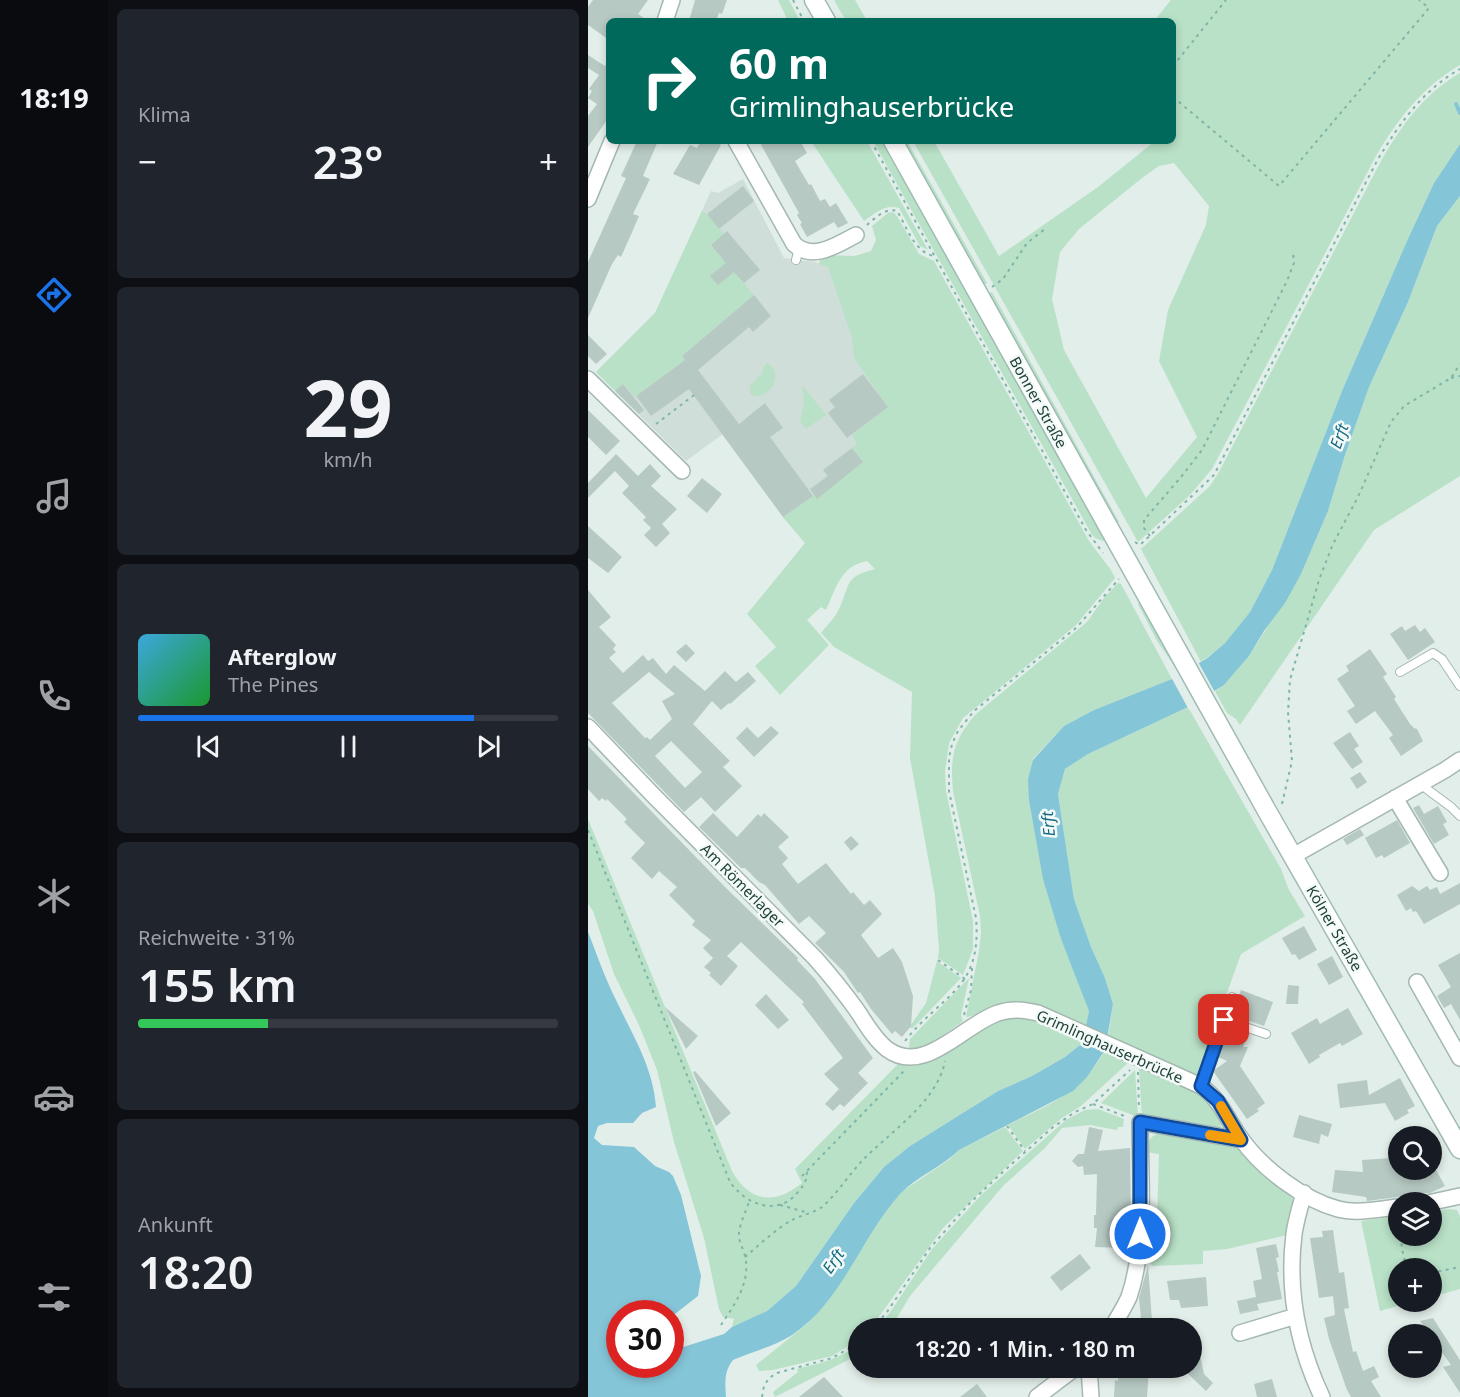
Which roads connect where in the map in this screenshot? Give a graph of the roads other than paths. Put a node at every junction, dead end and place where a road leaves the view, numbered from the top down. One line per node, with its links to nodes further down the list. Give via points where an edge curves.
1 (672, 0): 3 (street)
2 (814, 0): 4 (main road)
3 (667, 18)
4 (824, 18)
5 (611, 144): 8 (street)
6 (738, 144): 9 (street, via 797,254 820,251)
7 (895, 144): 14 (main road, Bonner Straße)
8 (588, 199)
9 (856, 235)
10 (588, 379): 11 (street)
11 (682, 471)
12 (1400, 672): 13 (lane, via 1433,652)
13 (1460, 686)
14 (1209, 707): 20 (main road, Kölner Straße)
15 (588, 727): 26 (street, Am Römerlager, via 816,958 879,1042)
16 (1460, 760): 17 (street)
17 (1420, 784): 18 (street); 19 (lane)
18 (1395, 798): 20 (street); 21 (street)
19 (1460, 816)
20 (1293, 856): 30 (main road, Kölner Straße)
21 (1440, 873)
22 (1418, 982): 27 (street)
23 (1232, 997): 24 (lane, Grimlinghauserbrücke)
24 (1224, 1020): 25 (lane); 28 (lane, Grimlinghauserbrücke)
25 (1266, 1035)
26 (900, 1054): 28 (street, Grimlinghauserbrücke, via 925,1055 986,1017 1012,1009 1026,1010)
27 (1460, 1058)
28 (1201, 1086): 29 (street, Grimlinghauserbrücke, via 1218,1101)
29 (1241, 1140): 31 (street, Grimlinghauserbrücke, via 1269,1169); 36 (street, via 1140,1122 1140,1234 1128,1297)
30 (1460, 1149)
31 (1304, 1193): 34 (street, Grimlinghauserbrücke, via 1340,1210); 35 (street, via 1292,1260)
32 (1460, 1196): 33 (street)
33 (1442, 1200)
34 (1388, 1208)
35 (1296, 1316): 37 (street); 42 (street)
36 (1117, 1318)
37 (1240, 1333)
38 (1062, 1378): 40 (street)
39 (1090, 1378): 41 (street)
40 (1038, 1397)
41 (1091, 1397)
42 (1322, 1397)

